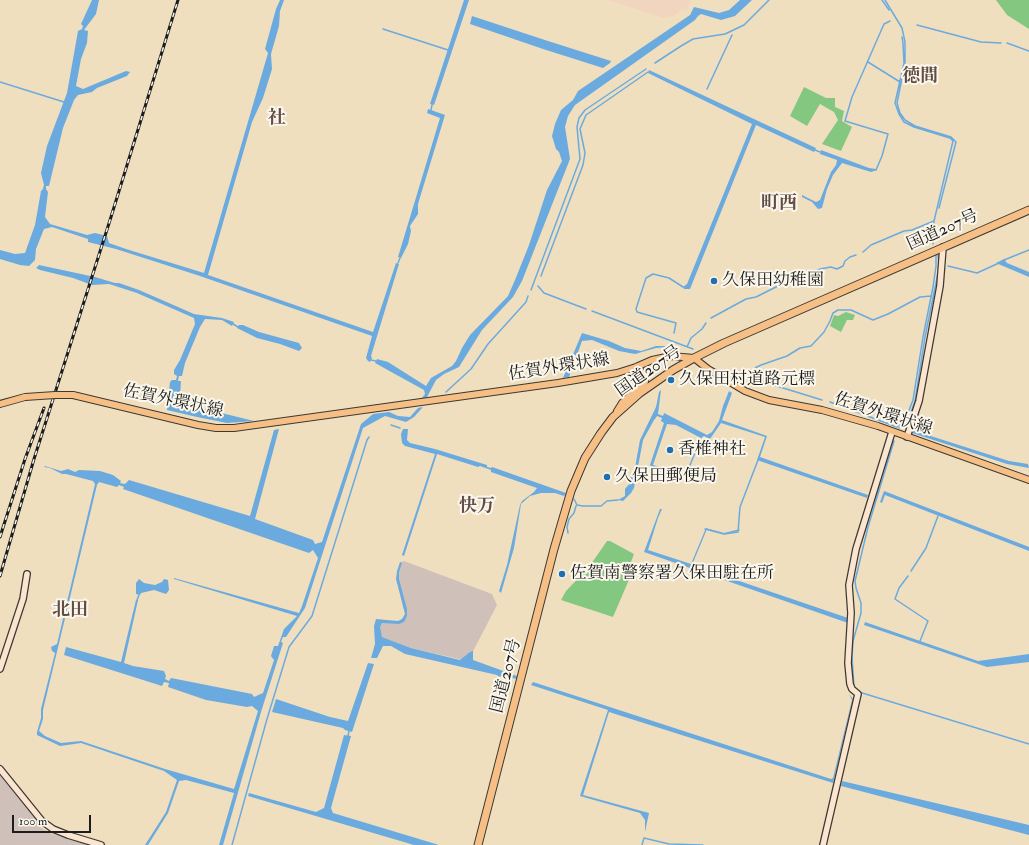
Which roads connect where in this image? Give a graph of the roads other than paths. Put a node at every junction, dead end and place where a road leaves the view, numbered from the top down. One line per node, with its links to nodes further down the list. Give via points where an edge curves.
1 (1029, 210): 2 (highway, 国道207号)
2 (943, 247): 3 (highway, 国道207号); 8 (street, via 940,286 919,401)
3 (694, 358): 4 (main road, 佐賀外環状線, via 671,356); 6 (highway, 国道207号, via 640,393); 7 (main road, 佐賀外環状線, via 745,391 769,400 822,410)
4 (636, 367): 5 (main road, 佐賀外環状線, bridge, via 551,384 234,428 198,425 73,395 25,397); 6 (main road, via 644,374 645,382 622,403)
5 (0, 404)
6 (613, 417): 14 (highway, 国道207号, via 585,458 571,491)
7 (892, 432): 8 (main road, 佐賀外環状線); 15 (street, via 856,548 849,586 851,613 848,663 850,684 858,694)
8 (907, 437): 9 (main road, 佐賀外環状線)
9 (1029, 480)
10 (27, 574): 11 (street, via 23,599)
11 (0, 669)
12 (0, 769): 13 (street, via 42,821 53,829)
13 (101, 845)
14 (478, 845)
15 (823, 845)

